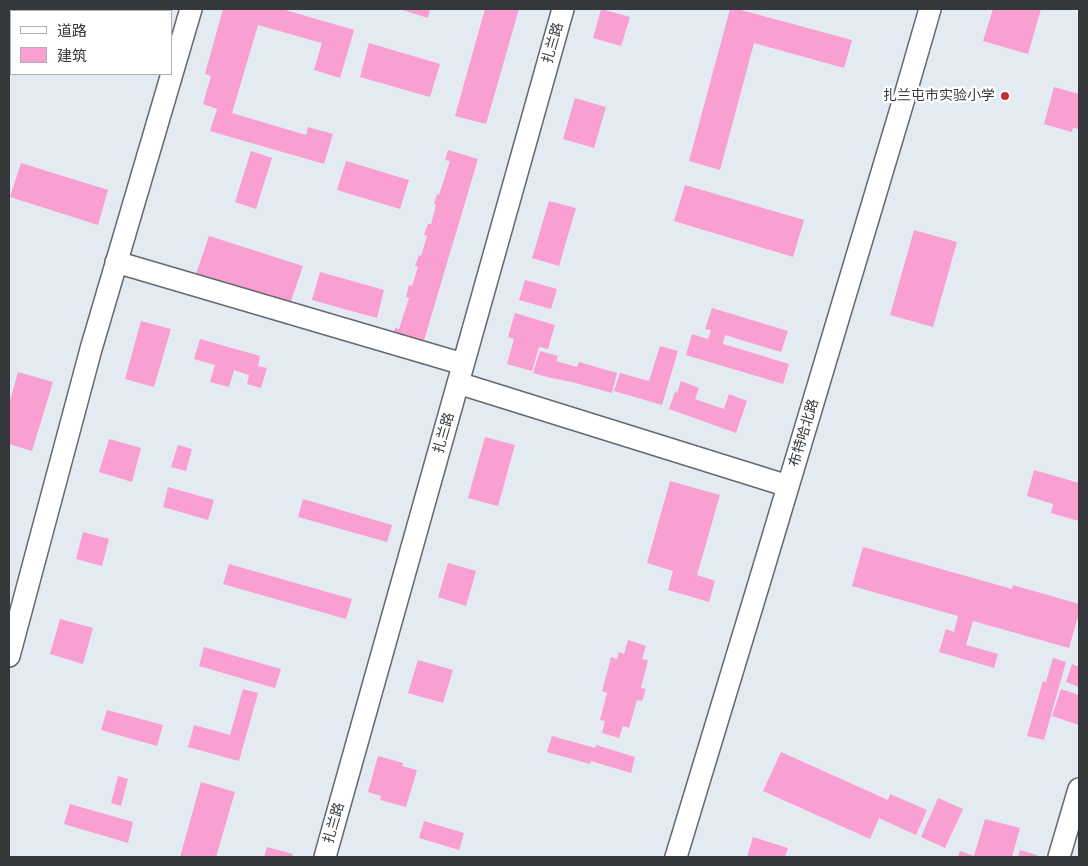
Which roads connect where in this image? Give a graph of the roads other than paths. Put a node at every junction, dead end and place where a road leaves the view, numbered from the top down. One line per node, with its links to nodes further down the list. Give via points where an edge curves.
1 (191, 9): 4 (street)
2 (563, 9): 7 (street, 扎兰路)
3 (930, 9): 8 (street, 布特哈北路)
4 (172, 73)
5 (171, 75): 6 (street)
6 (116, 262): 7 (street); 9 (street)
7 (460, 373): 8 (street); 11 (street, 扎兰路)
8 (788, 486): 12 (street, 布特哈北路)
9 (9, 656)
10 (1079, 789): 13 (street)
11 (325, 857)
12 (676, 857)
13 (1059, 857)

